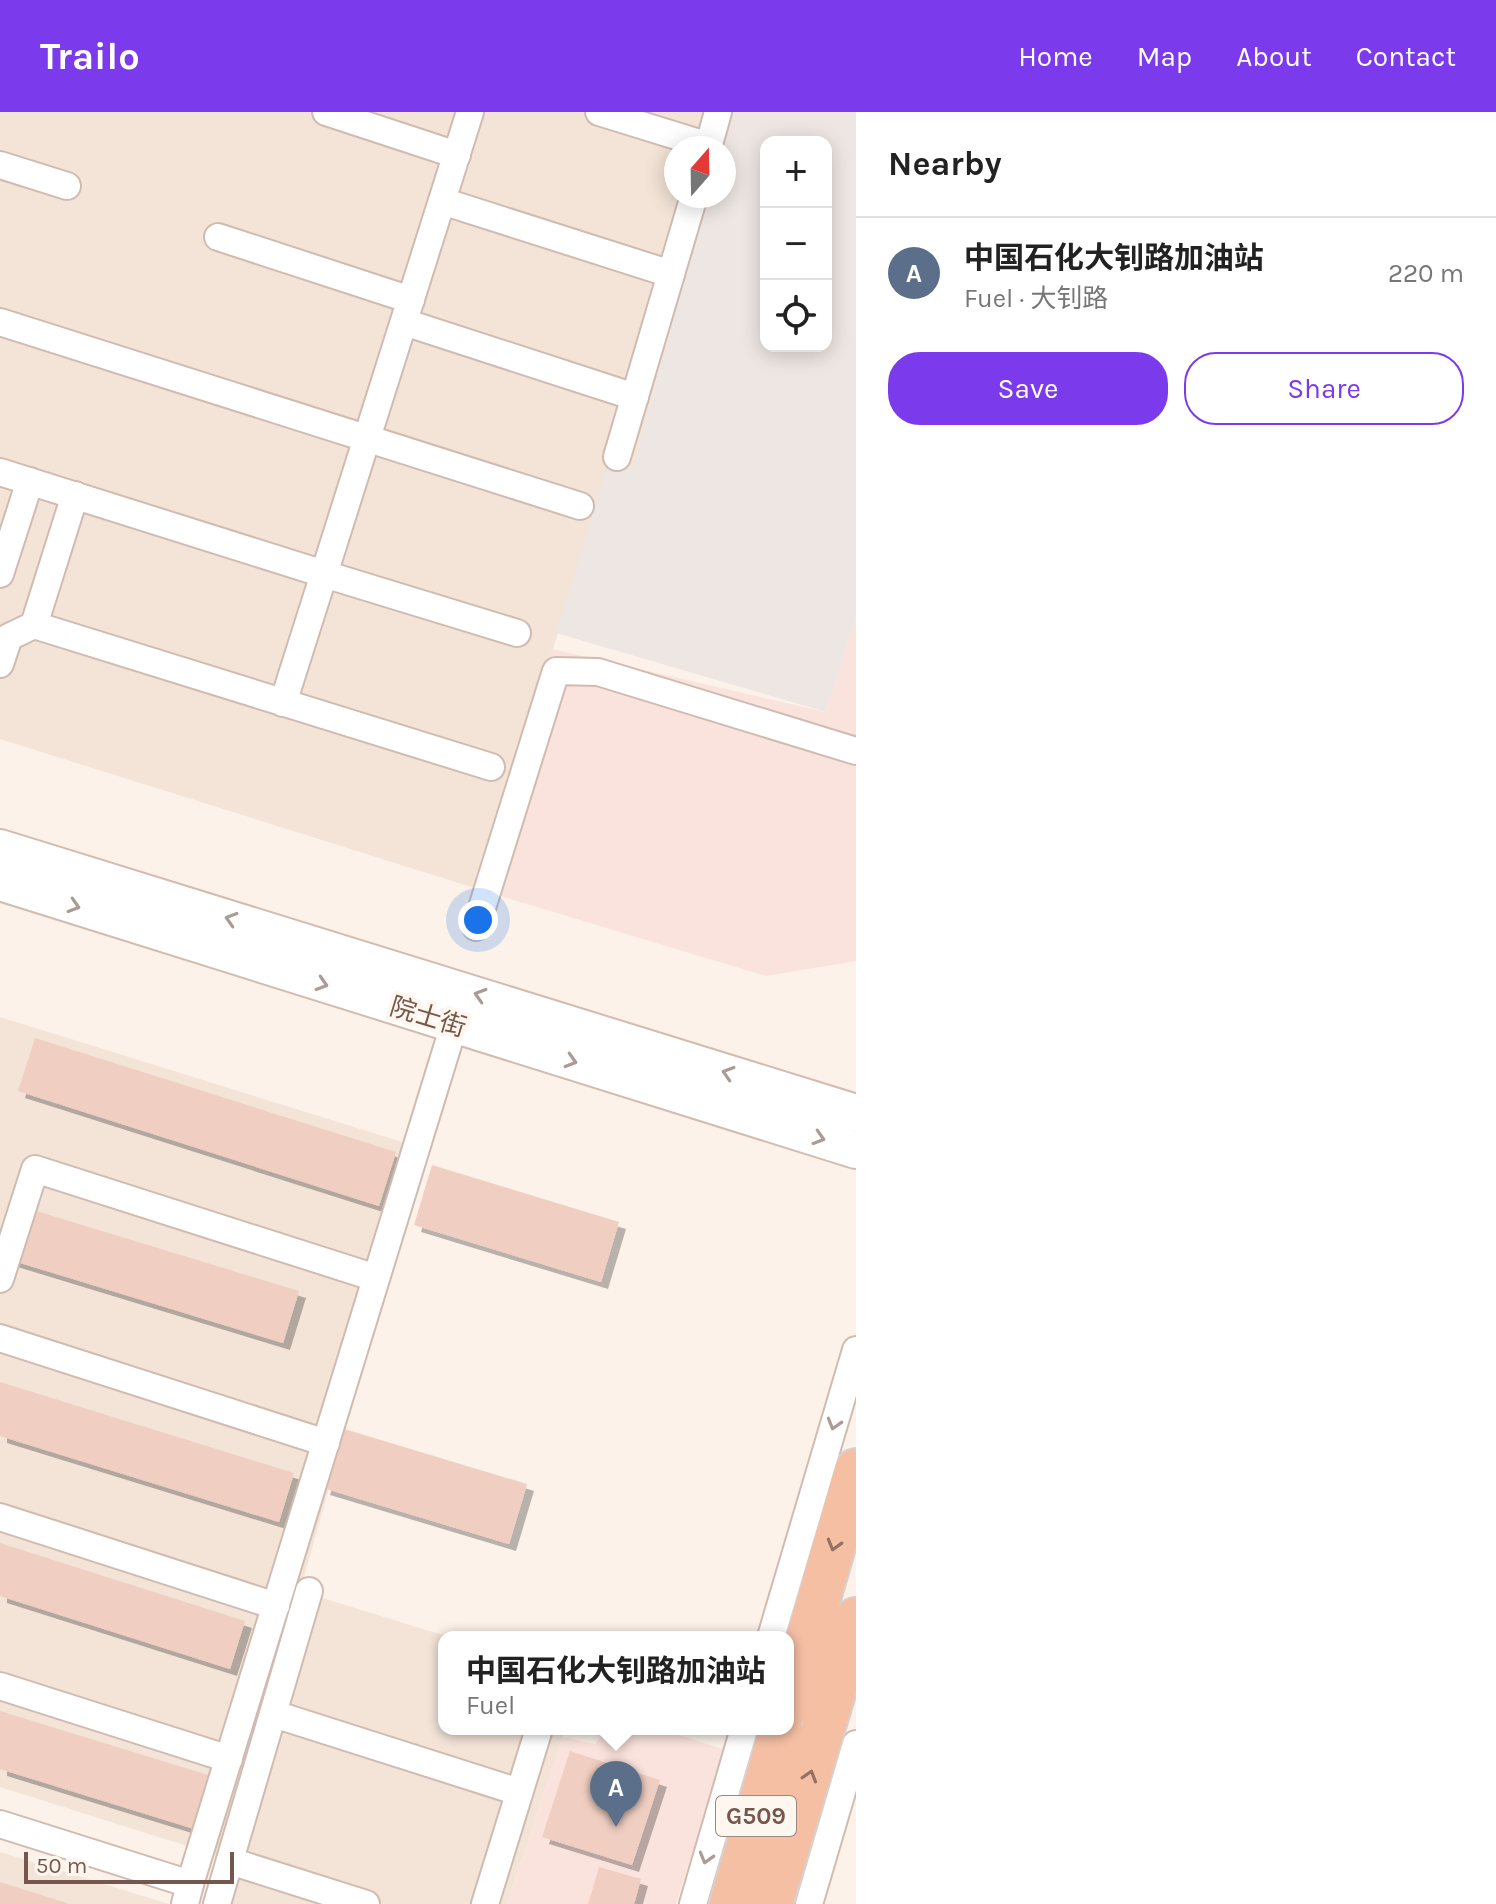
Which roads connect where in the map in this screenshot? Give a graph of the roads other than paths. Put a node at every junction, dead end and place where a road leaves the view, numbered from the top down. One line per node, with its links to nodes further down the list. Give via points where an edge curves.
1 (326, 112): 7 (street)
2 (470, 112): 7 (street)
3 (599, 112): 5 (street)
4 (718, 112): 6 (street)
5 (674, 136)
6 (711, 136)
7 (457, 155): 10 (street)
8 (0, 165): 9 (street)
9 (67, 186)
10 (442, 201): 13 (street); 14 (street)
11 (690, 208): 13 (street)
12 (218, 237): 14 (street)
13 (671, 274): 16 (street)
14 (407, 311): 16 (street); 17 (street)
15 (0, 322): 17 (street)
16 (635, 397): 18 (street)
17 (365, 439): 22 (street); 24 (street)
18 (617, 457)
19 (0, 472): 20 (street)
20 (30, 481): 21 (street); 23 (street)
21 (75, 495): 24 (street); 25 (street)
22 (580, 506)
23 (0, 574)
24 (324, 574): 27 (street); 29 (street)
25 (34, 625): 26 (street); 29 (street)
26 (4, 631): 28 (street)
27 (517, 633)
28 (0, 664)
29 (283, 703): 31 (street)
30 (856, 751): 34 (street, via 598,672 556,671)
31 (491, 767)
32 (0, 848): 36 (main road, 院士街, one-way to 32)
33 (0, 882): 35 (main road, 院士街, one-way to 35)
34 (476, 927)
35 (454, 1025): 37 (main road, 院士街, one-way to 37); 38 (street)
36 (856, 1113)
37 (856, 1150)
38 (376, 1278): 39 (street, via 35,1169); 42 (street)
39 (0, 1279)
40 (0, 1338): 42 (street)
41 (856, 1350): 48 (street, one-way to 48)
42 (326, 1443): 46 (street)
43 (856, 1470): 49 (highway, one-way to 49)
44 (0, 1517): 46 (street)
45 (309, 1591): 51 (street)
46 (276, 1606): 56 (street)
47 (856, 1619): 66 (highway, G509, one-way to 47)
48 (773, 1631)
49 (794, 1685)
50 (0, 1686): 56 (street)
51 (274, 1714): 57 (street); 59 (street)
52 (537, 1735): 57 (street)
53 (742, 1735): 64 (street, one-way to 64)
54 (779, 1735): 65 (highway, G509)
55 (856, 1744): 67 (street)
56 (229, 1759): 60 (street)
57 (519, 1792): 63 (street)
58 (0, 1824): 60 (street)
59 (230, 1861): 61 (street); 62 (street)
60 (188, 1894)
61 (217, 1904)
62 (366, 1904)
63 (485, 1904)
64 (693, 1904)
65 (731, 1904)
66 (771, 1904)
67 (809, 1904)

